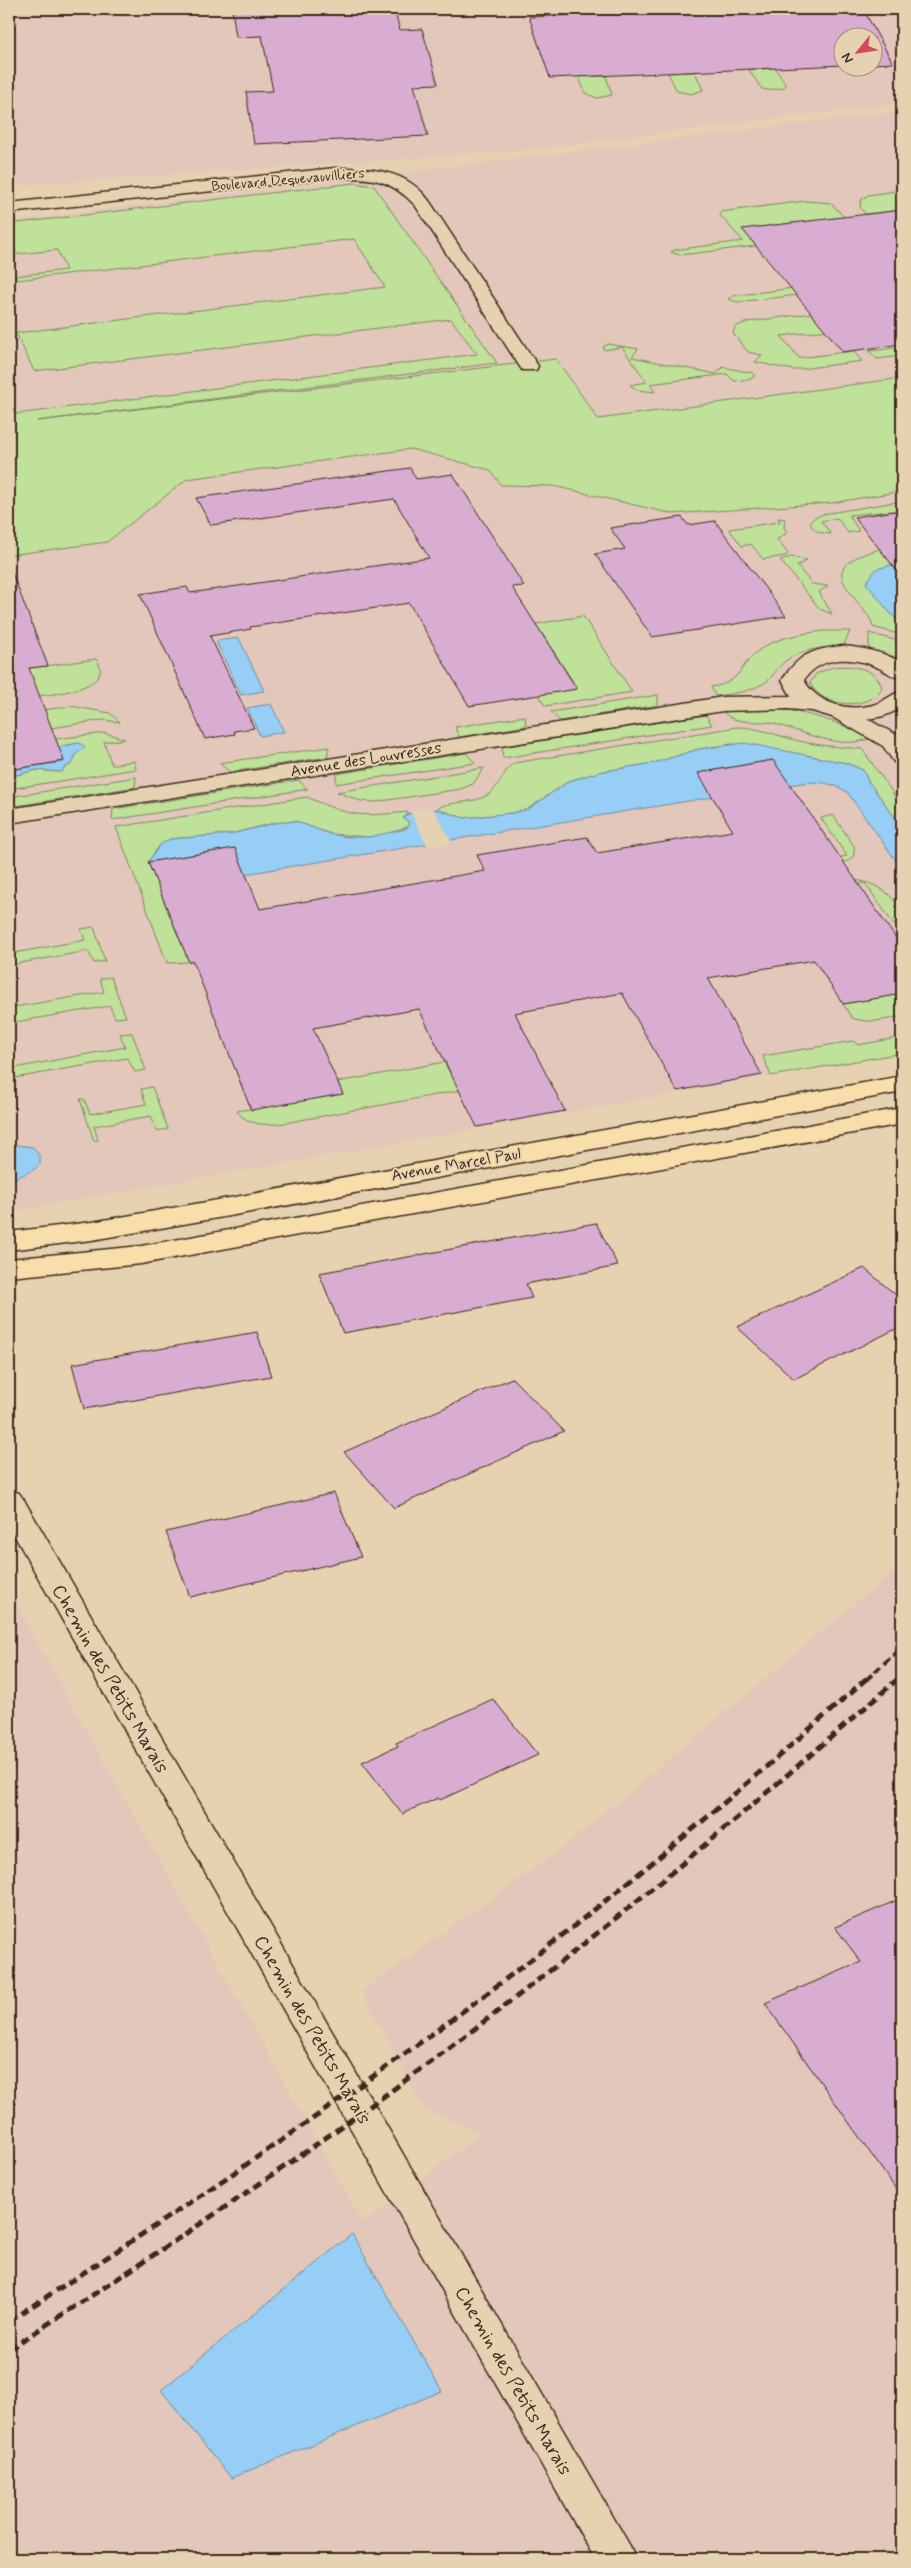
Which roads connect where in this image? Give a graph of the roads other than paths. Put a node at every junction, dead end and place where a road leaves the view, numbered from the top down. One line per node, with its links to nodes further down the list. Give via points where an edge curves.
1 (9, 208): 2 (street, Boulevard Dequevauvilliers, via 335,173 384,174 405,184 421,202)
2 (529, 366)
3 (893, 663): 4 (street, Avenue des Louvresses, via 860,655 828,655 803,664); 5 (street, Avenue des Louvresses)
4 (796, 672): 7 (street, Avenue des Louvresses); 8 (street, via 793,680 795,690)
5 (902, 673)
6 (900, 701): 9 (street, via 868,713); 10 (street)
7 (723, 704): 8 (street, Avenue des Louvresses, via 787,702); 11 (street, Avenue des Louvresses)
8 (816, 705): 9 (street)
9 (841, 714): 10 (street)
10 (896, 749)
11 (9, 816)
12 (902, 1084): 14 (main road, Avenue Marcel Paul, via 178,1216)
13 (902, 1116): 15 (main road, Avenue Marcel Paul, via 141,1255)
14 (9, 1241)
15 (9, 1268)
16 (9, 1500): 17 (street, Chemin des Petits Marais)
17 (616, 2559)

